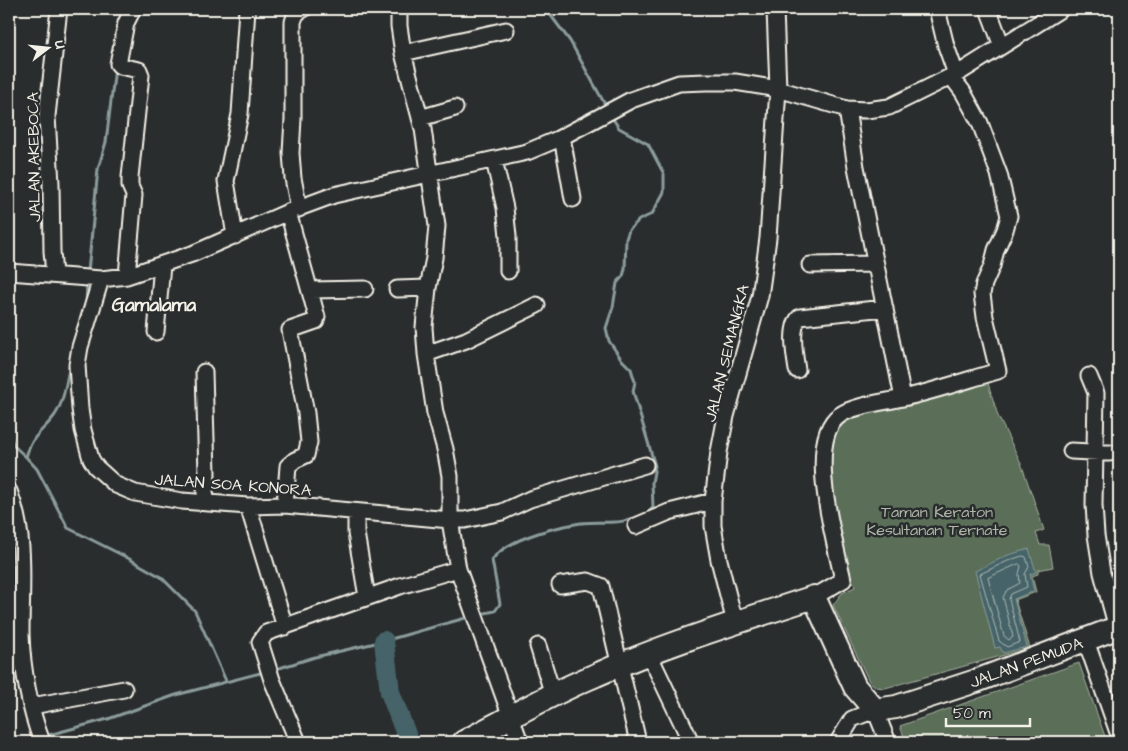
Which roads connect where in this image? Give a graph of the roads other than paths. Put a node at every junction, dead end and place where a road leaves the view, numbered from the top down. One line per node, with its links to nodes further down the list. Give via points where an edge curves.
1 (59, 9): 29 (street, JALAN AKEBOCA, via 47,116)
2 (133, 9): 30 (street, via 126,23 118,64 139,70 141,75 130,177 134,195)
3 (247, 9): 23 (street, via 240,114 226,181)
4 (304, 9): 22 (street, via 298,11 293,22 291,153)
5 (399, 9): 12 (street)
6 (775, 9): 14 (street, JALAN SEMANGKA)
7 (937, 9): 13 (street)
8 (988, 9): 11 (street)
9 (1060, 9): 11 (street)
10 (506, 30): 12 (street)
11 (1002, 46): 13 (street)
12 (403, 53): 17 (street)
13 (954, 75): 16 (street, via 889,107); 43 (street, via 980,123 999,174 1007,208 1008,222 982,294 984,317 998,371)
14 (778, 89): 16 (street); 18 (street, via 735,82 680,84 630,100); 49 (street, JALAN SEMANGKA, via 768,238 760,296 726,416)
15 (455, 108): 17 (street)
16 (847, 109): 24 (street)
17 (420, 118): 20 (street)
18 (562, 137): 19 (street, via 527,152); 21 (street)
19 (494, 160): 20 (street); 27 (street, via 506,218)
20 (430, 174): 22 (street, via 334,195); 32 (street, via 437,226)
21 (574, 199)
22 (294, 210): 23 (street); 35 (street)
23 (235, 236): 25 (street)
24 (876, 264): 26 (street); 37 (street)
25 (162, 265): 30 (street); 38 (street)
26 (810, 265)
27 (508, 271)
28 (9, 272): 29 (street)
29 (54, 275): 31 (street)
30 (127, 276): 31 (street)
31 (91, 278): 50 (street, JALAN SOA KONORA, via 77,365 83,430 91,459 116,485 127,491)
32 (428, 288): 34 (street); 39 (street, via 424,327)
33 (365, 289): 35 (street)
34 (397, 289)
35 (311, 290): 51 (street, via 317,320 290,332 309,442 306,454 288,466)
36 (537, 305): 39 (street, via 466,340)
37 (885, 308): 40 (street, via 800,317 796,321 794,338); 43 (street)
38 (156, 332)
39 (426, 354): 54 (street, via 435,413 450,476)
40 (797, 370)
41 (204, 372): 50 (street)
42 (1089, 376): 45 (street, via 1096,393)
43 (903, 398): 59 (street, via 850,410 832,423 823,472 829,520 843,580)
44 (1071, 451): 45 (street)
45 (1094, 453): 46 (street); 62 (street, via 1096,535 1102,573)
46 (1110, 453)
47 (645, 465): 54 (street, JALAN SOA KONORA, via 530,499 502,512)
48 (9, 491): 63 (street, via 22,548)
49 (714, 501): 55 (street, via 668,512); 60 (street, JALAN SEMANGKA, via 713,526 719,560 730,605)
50 (207, 503): 52 (street, JALAN SOA KONORA)
51 (285, 505): 52 (street, JALAN SOA KONORA); 53 (street, JALAN SOA KONORA)
52 (248, 506): 61 (street)
53 (356, 512): 54 (street, JALAN SOA KONORA); 58 (street, via 356,533)
54 (450, 520): 56 (street)
55 (636, 526)
56 (458, 569): 58 (street); 73 (street)
57 (560, 585): 67 (street, via 588,580 601,586)
58 (367, 597): 61 (street)
59 (814, 597): 60 (highway); 68 (highway)
60 (738, 622): 66 (highway)
61 (285, 627): 77 (street, via 266,633 260,642)
62 (1118, 628): 64 (highway, JALAN PEMUDA)
63 (15, 636): 71 (street)
64 (1086, 641): 72 (highway, JALAN PEMUDA, via 976,681 896,707); 75 (street)
65 (538, 646): 70 (street)
66 (649, 654): 67 (highway); 81 (street)
67 (620, 665): 70 (highway); 80 (street)
68 (855, 687): 72 (highway); 74 (street)
69 (124, 689): 71 (street)
70 (553, 694): 73 (highway)
71 (32, 706): 76 (street)
72 (875, 710): 74 (street); 83 (street)
73 (512, 716): 78 (highway); 79 (street)
74 (852, 719): 82 (street)
75 (1119, 735)
76 (40, 737)
77 (295, 741)
78 (464, 742)
79 (520, 742)
80 (638, 742)
81 (692, 742)
82 (838, 742)
83 (888, 742)

